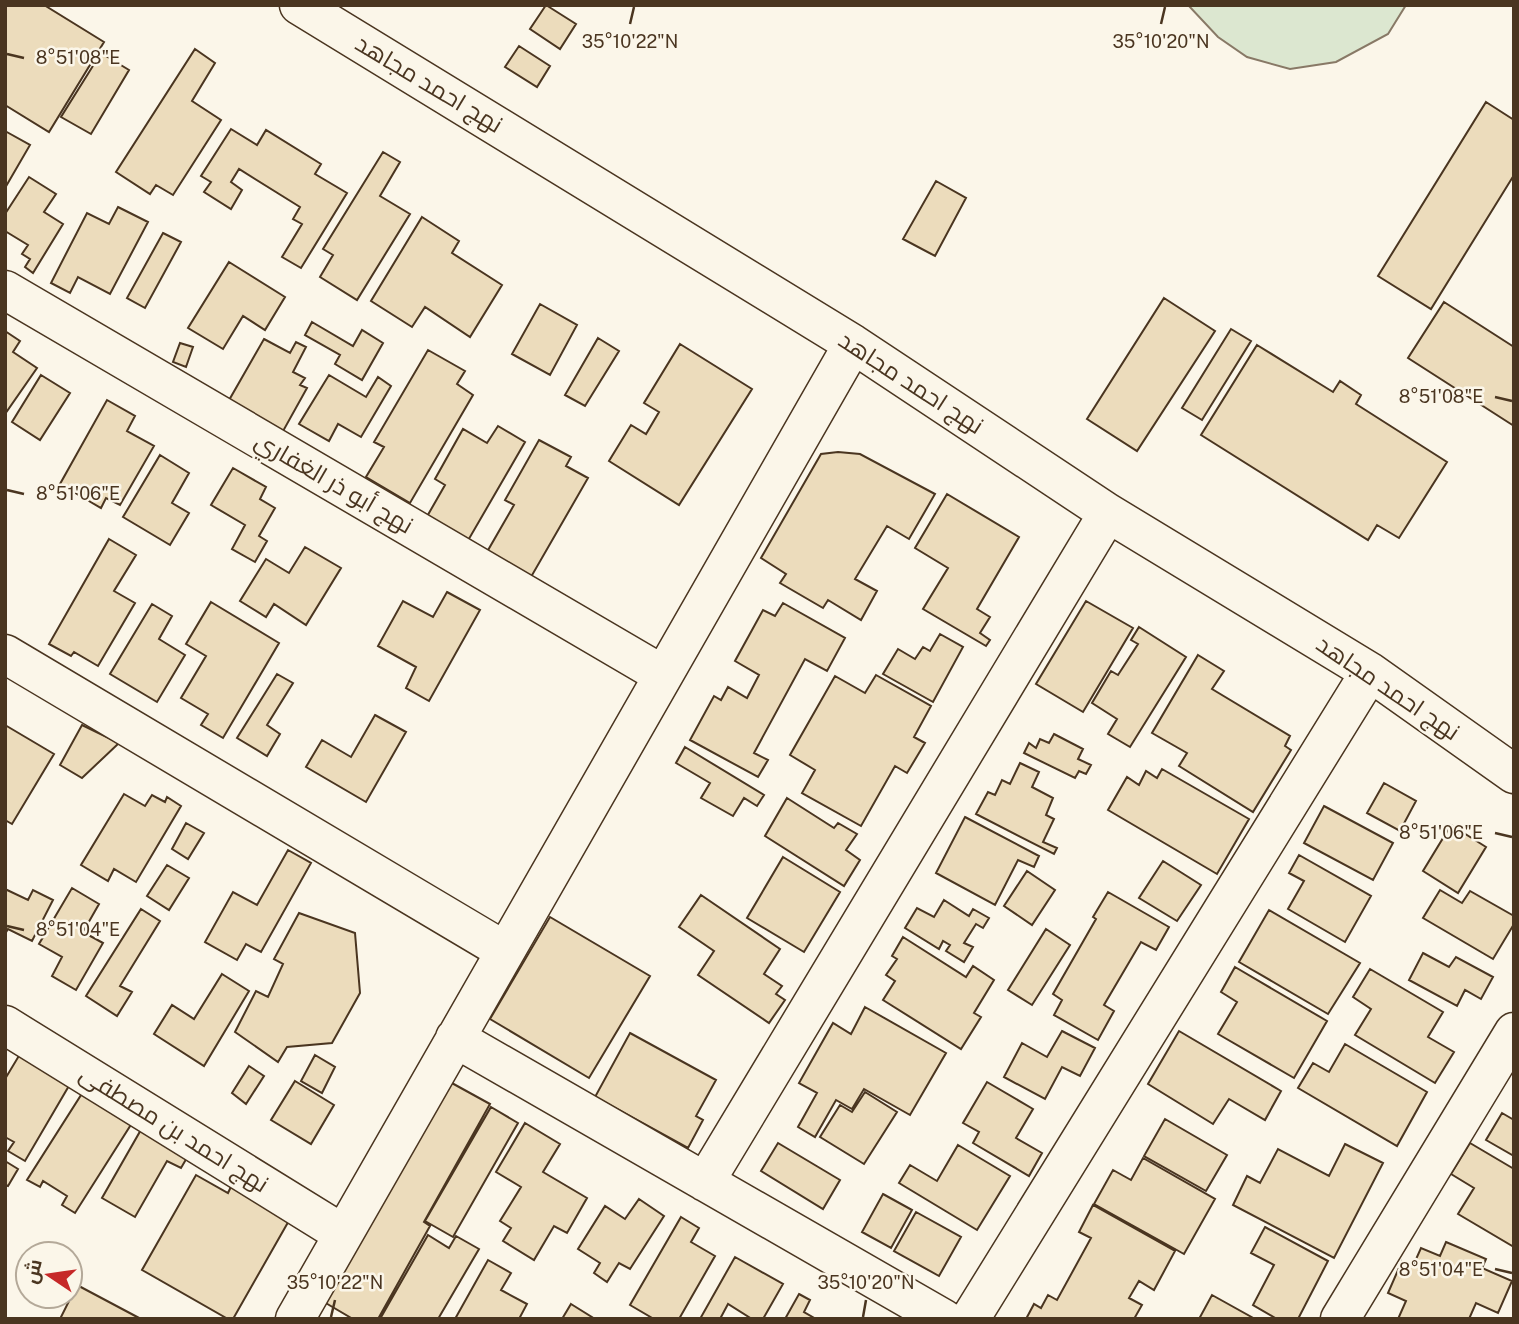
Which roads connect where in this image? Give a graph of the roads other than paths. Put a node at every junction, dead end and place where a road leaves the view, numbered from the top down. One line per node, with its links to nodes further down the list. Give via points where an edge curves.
1 (299, 5): 3 (street, نهج احمد مجاهد)
2 (5, 290): 7 (street, نهج أبو ذر الغفاري)
3 (853, 344): 4 (street, نهج احمد مجاهد); 7 (street)
4 (1108, 513): 6 (street, نهج احمد مجاهد); 13 (street)
5 (5, 654): 9 (street)
6 (1370, 672): 8 (street, نهج احمد مجاهد); 17 (street)
7 (663, 676): 9 (street)
8 (1514, 774)
9 (505, 951): 12 (street)
10 (5, 1025): 14 (street, نهج احمد بن مصطفى)
11 (1514, 1032): 18 (street)
12 (455, 1038): 13 (street); 14 (street)
13 (705, 1182): 16 (street)
14 (343, 1234): 15 (street)
15 (307, 1315)
16 (944, 1319)
17 (970, 1319)
18 (1340, 1319)

